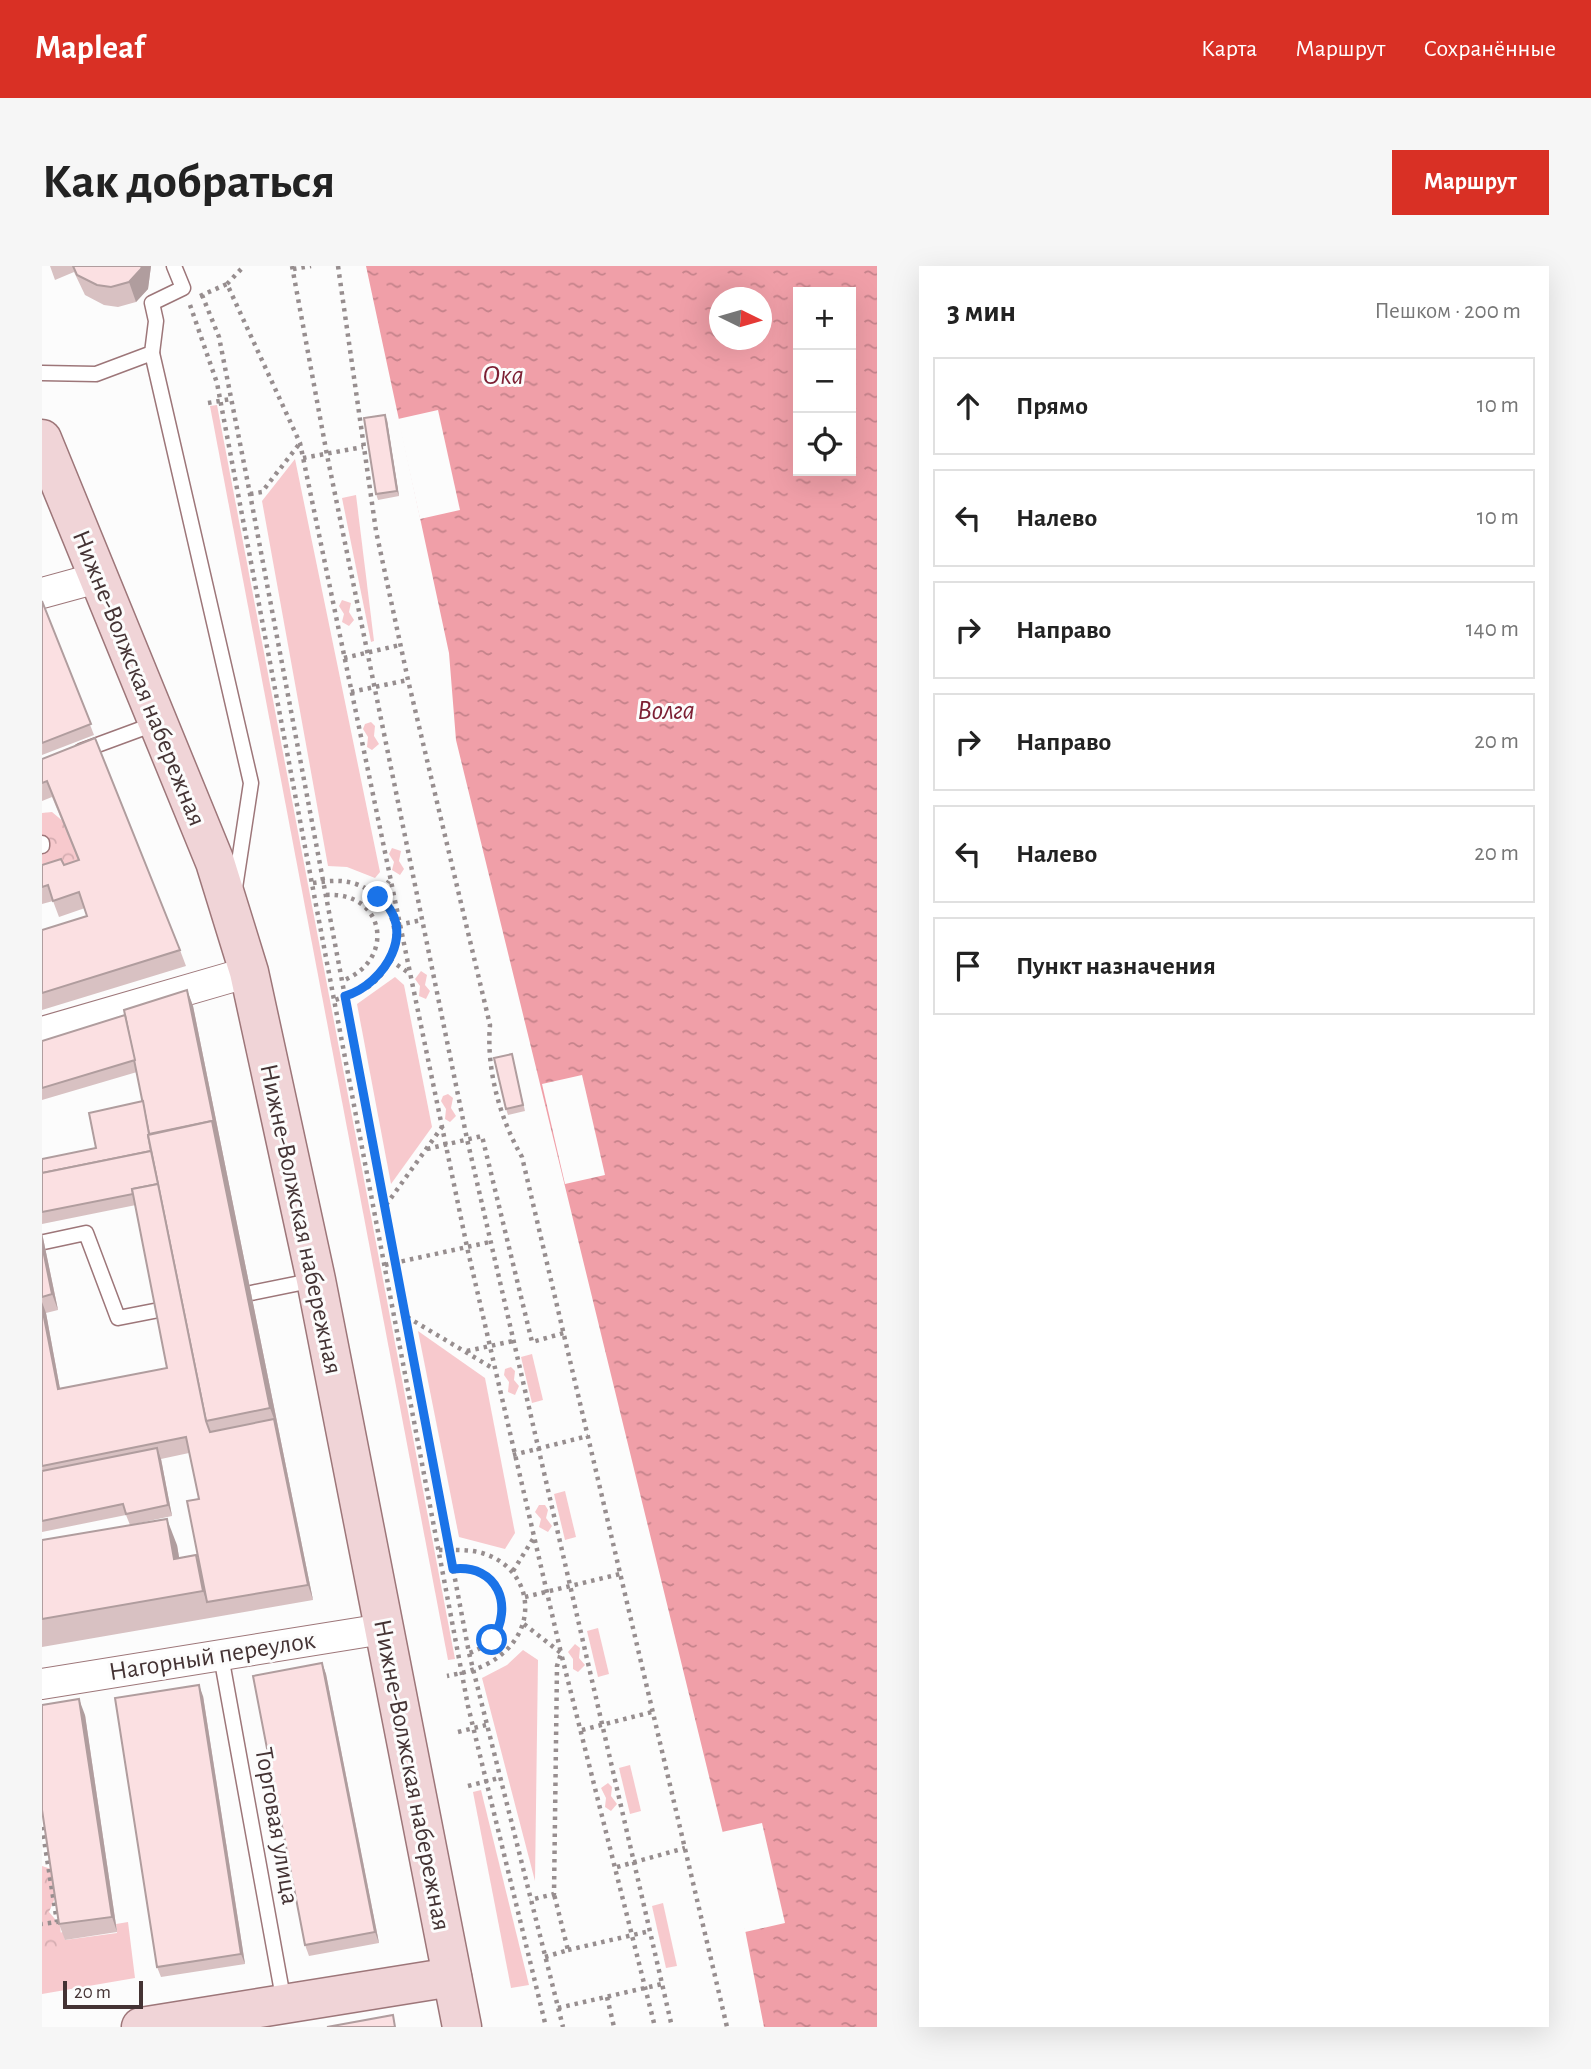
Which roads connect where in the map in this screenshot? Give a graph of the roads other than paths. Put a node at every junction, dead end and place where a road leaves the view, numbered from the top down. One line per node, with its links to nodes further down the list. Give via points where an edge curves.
1 (174, 266): 2 (lane, via 183,288 152,303 156,321)
2 (152, 353): 3 (lane, via 96,374); 9 (lane, via 251,783)
3 (42, 373)
4 (42, 439): 5 (main road, Нижне-Волжская набережная)
5 (97, 578): 6 (street); 7 (main road, Нижне-Волжская набережная)
6 (42, 593)
7 (159, 722): 8 (lane); 9 (main road, Нижне-Волжская набережная)
8 (64, 758)
9 (231, 914): 10 (main road, Нижне-Волжская набережная)
10 (249, 972): 11 (street); 13 (main road, Нижне-Волжская набережная)
11 (42, 1032)
12 (44, 1242): 15 (lane, via 86,1233 118,1318)
13 (316, 1280): 14 (lane); 16 (main road, Нижне-Волжская набережная)
14 (251, 1293)
15 (159, 1310)
16 (383, 1629): 17 (street, Нагорный переулок); 19 (main road, Нижне-Волжская набережная)
17 (221, 1656): 18 (street, Нагорный переулок); 20 (lane, Торговая улица)
18 (42, 1684)
19 (452, 1977): 20 (main road); 22 (main road, Нижне-Волжская набережная)
20 (273, 2010): 21 (main road)
21 (148, 2027)
22 (462, 2027)

